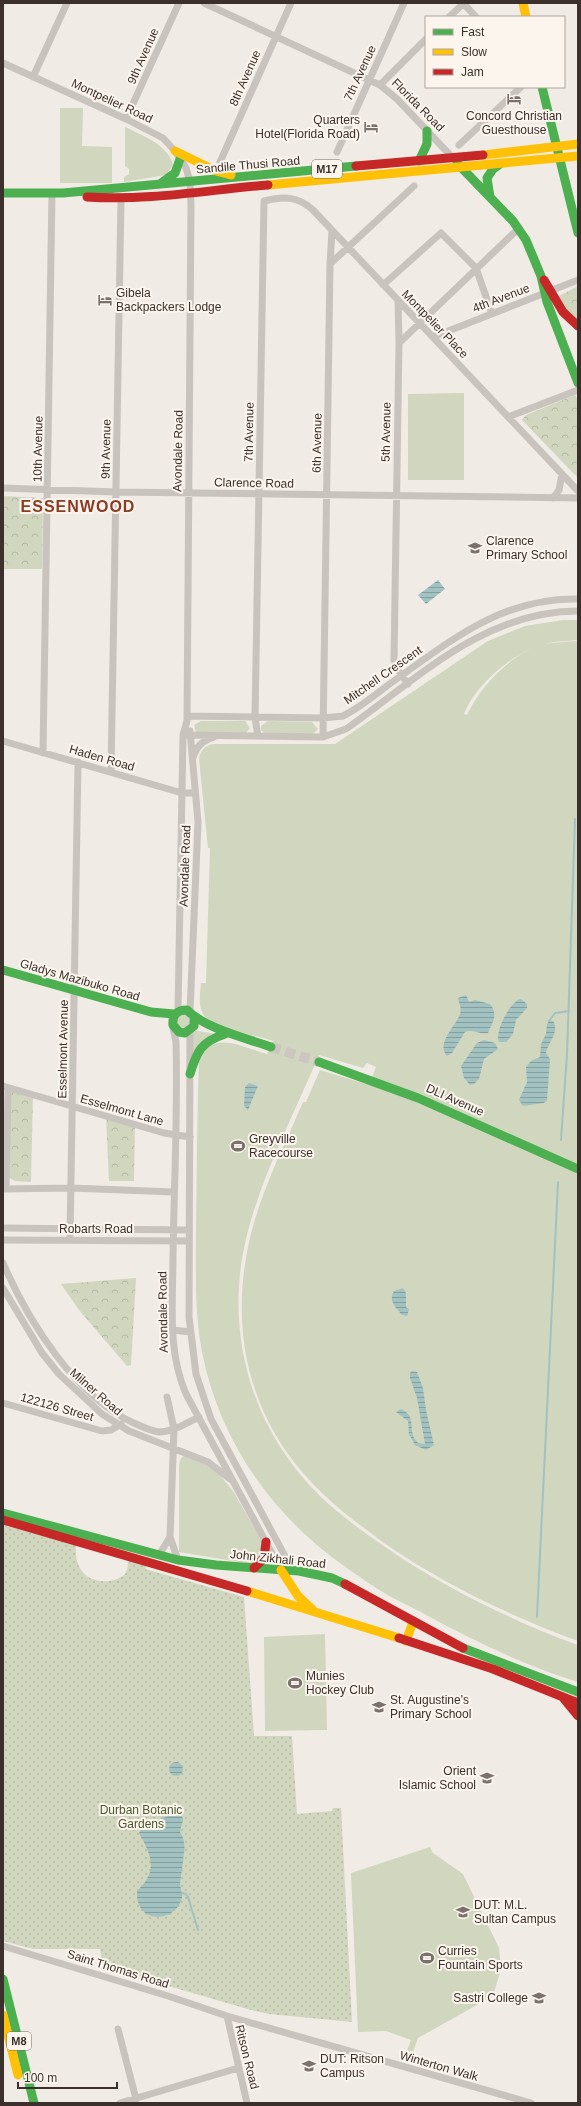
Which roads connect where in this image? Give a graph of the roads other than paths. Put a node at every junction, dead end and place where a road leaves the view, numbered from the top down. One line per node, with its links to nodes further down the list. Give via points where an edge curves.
1 (67, 3): 14 (street)
2 (179, 3): 19 (street, 9th Avenue)
3 (204, 3): 11 (street, Florida Road)
4 (291, 3): 11 (street, 8th Avenue)
5 (404, 3): 15 (street, 7th Avenue)
6 (464, 3): 8 (street); 9 (street)
7 (523, 3): 10 (main road)
8 (451, 16)
9 (475, 16)
10 (526, 16)
11 (276, 36): 15 (street, Florida Road); 30 (street, 8th Avenue)
12 (425, 40): 16 (street)
13 (3, 63): 14 (street, Montpelier Road)
14 (33, 77): 19 (street, Montpelier Road)
15 (369, 79): 16 (street, Florida Road); 24 (street, 7th Avenue)
16 (380, 85): 20 (street, Florida Road)
17 (520, 88): 22 (street)
18 (542, 88): 23 (main road)
19 (126, 119): 25 (street, Montpelier Road, via 163,138)
20 (427, 130): 27 (street, Florida Road); 29 (main road, via 427,144)
21 (578, 144): 23 (main road, Sandile Thusi Road / M17)
22 (459, 145)
23 (556, 148): 27 (main road, Sandile Thusi Road / M17); 28 (main road)
24 (337, 152)
25 (178, 155): 33 (main road, via 216,171); 34 (street, Montpelier Road, via 188,172); 35 (main road, via 176,173)
26 (578, 156): 28 (main road, Sandile Thusi Road / M17)
27 (452, 157): 29 (main road, Sandile Thusi Road / M17); 32 (main road, Florida Road)
28 (559, 159): 31 (main road, Sandile Thusi Road / M17); 46 (main road)
29 (419, 161): 33 (main road, Sandile Thusi Road / M17)
30 (220, 162)
31 (500, 164): 32 (main road, Sandile Thusi Road / M17); 41 (main road, via 487,178)
32 (462, 168): 40 (main road, Sandile Thusi Road / M17); 41 (main road, Florida Road)
33 (253, 177): 34 (main road, Sandile Thusi Road / M17)
34 (190, 182): 35 (main road, Sandile Thusi Road / M17); 40 (street, Avondale Road)
35 (157, 185): 39 (main road, Sandile Thusi Road / M17)
36 (414, 186): 47 (street)
37 (3, 193): 38 (main road, Sandile Thusi Road / M17)
38 (52, 193): 39 (main road, Sandile Thusi Road / M17); 64 (street, 10th Avenue)
39 (63, 193): 42 (main road, Sandile Thusi Road / M17)
40 (190, 194): 42 (main road, Sandile Thusi Road / M17); 67 (street, Avondale Road)
41 (490, 197): 44 (main road, Florida Road)
42 (121, 199): 66 (street, 9th Avenue)
43 (264, 201): 45 (street, Montpelier Place, via 283,198 298,200 313,210); 68 (street, 7th Avenue)
44 (519, 228): 49 (street); 52 (main road, Florida Road)
45 (332, 230): 47 (street, Montpelier Place); 48 (street, 6th Avenue)
46 (578, 233)
47 (348, 248): 48 (street); 51 (street, Montpelier Place)
48 (330, 264): 69 (street, 6th Avenue)
49 (476, 268): 51 (street, via 440,233); 54 (street); 55 (street)
50 (578, 280): 52 (street, 4th Avenue)
51 (383, 285): 53 (street, Montpelier Place)
52 (548, 292): 54 (street, 4th Avenue); 56 (main road, Florida Road); 59 (main road, Florida Road)
53 (398, 300): 55 (street, Montpelier Place); 58 (street, 5th Avenue)
54 (492, 314): 57 (street, 4th Avenue)
55 (419, 322): 57 (street, Montpelier Place); 58 (street)
56 (578, 326)
57 (433, 337): 61 (street, Montpelier Place)
58 (398, 343): 70 (street, 5th Avenue)
59 (578, 383)
60 (578, 390): 61 (street)
61 (508, 417): 62 (street, Montpelier Place)
62 (562, 474): 65 (street, Montpelier Place); 71 (street, via 561,485)
63 (3, 488): 64 (street, Clarence Road)
64 (48, 489): 66 (street, Clarence Road); 88 (street, 10th Avenue)
65 (578, 491)
66 (116, 492): 67 (street, Clarence Road); 91 (street, 9th Avenue)
67 (188, 493): 68 (street, Clarence Road); 81 (street, Avondale Road)
68 (259, 494): 69 (street, Clarence Road); 79 (street, 7th Avenue)
69 (327, 495): 70 (street, Clarence Road); 80 (street, 6th Avenue)
70 (395, 495): 71 (street, Clarence Road); 77 (street, 5th Avenue, via 394,660)
71 (553, 498): 72 (street, Clarence Road)
72 (578, 498)
73 (578, 599): 74 (street, Mitchell Crescent)
74 (555, 600): 76 (street); 77 (street, Mitchell Crescent, via 525,606 479,623)
75 (578, 611): 76 (street, Mitchell Crescent)
76 (555, 612): 78 (street, Mitchell Crescent, via 517,619 490,630)
77 (402, 676): 78 (street, 5th Avenue); 80 (street, Mitchell Crescent, via 350,713 335,718)
78 (408, 684): 86 (street, Mitchell Crescent, via 346,729)
79 (255, 718): 80 (street, Mitchell Crescent); 81 (street, Mitchell Crescent); 85 (street, 7th Avenue)
80 (323, 718): 86 (street, 6th Avenue)
81 (187, 719): 82 (street, Avondale Road); 83 (street, Avondale Road)
82 (183, 735): 83 (street, Mitchell Crescent); 92 (street, Avondale Road)
83 (191, 735): 84 (street, Mitchell Crescent); 90 (street, Avondale Road)
84 (228, 735): 85 (street, Mitchell Crescent); 90 (street, Mitchell Crescent, via 204,741 195,751)
85 (258, 736): 86 (street, Mitchell Crescent)
86 (323, 737)
87 (3, 741): 88 (street, Haden Road)
88 (43, 753): 89 (street, Haden Road)
89 (78, 762): 91 (street, Haden Road); 97 (street, Esselmont Avenue)
90 (193, 764): 93 (street, Avondale Road)
91 (111, 772): 92 (street, Haden Road)
92 (182, 793): 93 (street, Haden Road); 95 (street, Avondale Road)
93 (195, 793): 94 (street, Avondale Road, via 198,839)
94 (194, 931): 95 (street); 100 (street, Avondale Road)
95 (180, 932): 99 (street, Avondale Road)
96 (3, 970): 97 (main road, Gladys Mazibuko Road)
97 (74, 990): 98 (main road, Gladys Mazibuko Road); 109 (street, Esselmont Avenue)
98 (151, 1012): 99 (main road, Gladys Mazibuko Road); 101 (main road, Gladys Mazibuko Road)
99 (176, 1012): 100 (main road, via 184,1010); 101 (main road)
100 (192, 1015): 102 (main road); 104 (main road)
101 (172, 1026): 102 (main road, via 181,1033); 110 (street, Avondale Road, via 176,1042)
102 (191, 1030): 103 (main road); 107 (street)
103 (225, 1034): 104 (main road); 107 (main road, via 201,1045 196,1052)
104 (236, 1036): 105 (main road)
105 (271, 1047)
106 (319, 1062): 112 (main road, DLI Avenue, via 418,1096)
107 (190, 1074): 111 (street)
108 (6, 1087): 109 (street, Esselmont Lane); 114 (street)
109 (73, 1107): 110 (street, Esselmont Lane); 113 (street, Esselmont Avenue)
110 (177, 1136): 111 (street, Esselmont Lane); 115 (street, Avondale Road)
111 (190, 1137): 119 (street)
112 (578, 1169)
113 (71, 1188): 114 (street); 115 (street); 117 (street, Esselmont Avenue)
114 (5, 1189)
115 (174, 1192): 118 (street, Avondale Road)
116 (3, 1228): 117 (street, Robarts Road)
117 (70, 1228): 118 (street, Robarts Road); 121 (street, Esselmont Avenue)
118 (174, 1230): 119 (street, Robarts Road); 122 (street, Avondale Road)
119 (188, 1230): 123 (street)
120 (3, 1240): 121 (street, Robarts Road)
121 (70, 1240): 122 (street, Robarts Road)
122 (174, 1240): 123 (street, Robarts Road); 127 (street, Avondale Road)
123 (188, 1241): 128 (street)
124 (3, 1263): 125 (street, Milner Road)
125 (14, 1287): 126 (street); 129 (street, Milner Road, via 34,1324)
126 (4, 1290): 130 (street, Milner Road)
127 (173, 1330): 128 (street); 135 (street, Avondale Road, via 177,1370)
128 (190, 1332): 149 (street, via 196,1374 211,1419)
129 (50, 1346): 130 (street); 131 (street, Milner Road)
130 (42, 1352): 132 (street, Milner Road)
131 (66, 1367): 132 (street); 136 (street, Milner Road, via 100,1401)
132 (59, 1374): 137 (street, Milner Road, via 97,1410)
133 (167, 1397): 138 (street)
134 (3, 1403): 137 (street, 122126 Street, via 102,1431)
135 (199, 1417): 138 (street, Milner Road); 140 (street, Avondale Road)
136 (124, 1419): 137 (street); 138 (street, Milner Road, via 159,1432)
137 (119, 1426): 139 (street, Milner Road)
138 (174, 1429): 139 (street)
139 (173, 1447): 140 (street, Milner Road, via 208,1462); 143 (street)
140 (232, 1480): 144 (street, Avondale Road)
141 (3, 1513): 145 (main road, John Zikhali Road)
142 (3, 1520): 151 (main road)
143 (170, 1537): 145 (street); 146 (street)
144 (266, 1542): 147 (main road, via 264,1558); 148 (street, Avondale Road)
145 (159, 1555): 146 (main road, John Zikhali Road)
146 (178, 1560): 147 (main road, John Zikhali Road)
147 (254, 1568): 148 (main road, John Zikhali Road)
148 (281, 1570): 149 (main road, John Zikhali Road); 150 (main road)
149 (296, 1571): 150 (main road); 152 (main road, John Zikhali Road, via 318,1574 343,1582)
150 (293, 1590): 151 (main road)
151 (316, 1613): 153 (main road)
152 (413, 1622): 153 (main road); 154 (main road, John Zikhali Road, via 463,1648)
153 (406, 1641): 155 (main road, via 493,1669)
154 (578, 1692)
155 (564, 1698): 156 (main road); 157 (main road)
156 (578, 1703)
157 (578, 1716)
158 (3, 1946): 161 (street, Saint Thomas Road)
159 (3, 1979): 166 (main road, M8)
160 (3, 2015): 165 (main road, M8)
161 (227, 2016): 163 (street, Ritson Road); 169 (street, Winterton Walk)
162 (118, 2029): 164 (street)
163 (238, 2068): 164 (street); 168 (street, Ritson Road)
164 (136, 2099): 167 (street)
165 (26, 2103)
166 (34, 2103)
167 (120, 2103)
168 (247, 2103)
169 (531, 2103)

